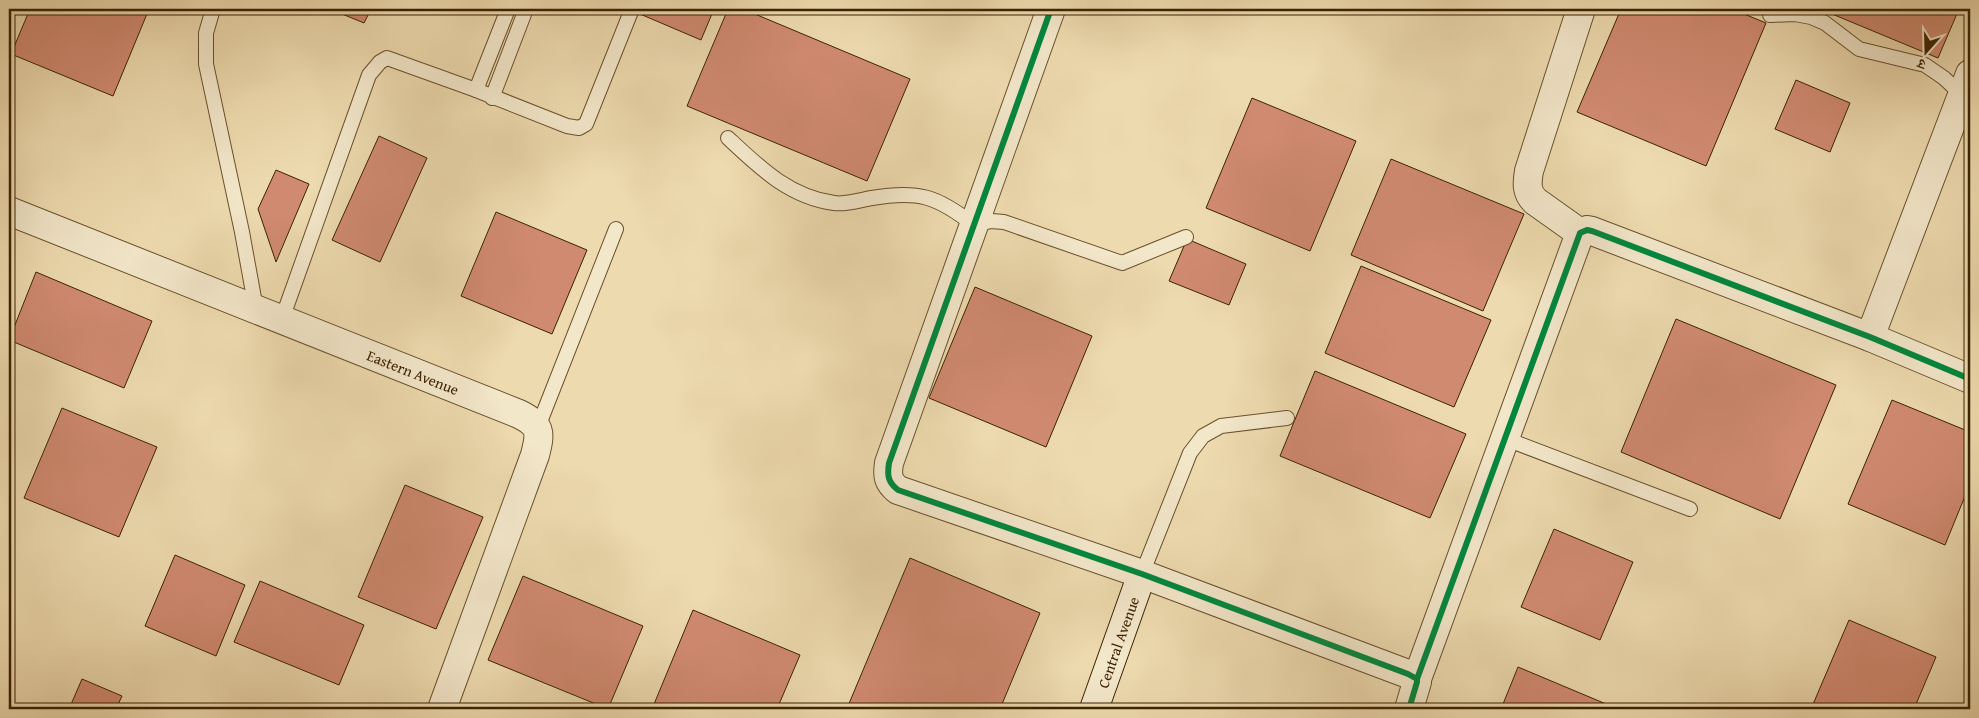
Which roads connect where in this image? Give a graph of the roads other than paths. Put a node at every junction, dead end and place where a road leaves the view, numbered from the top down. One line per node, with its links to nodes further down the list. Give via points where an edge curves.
1 (213, 9): 17 (lane, via 206,33 206,64)
2 (508, 9): 9 (lane)
3 (526, 9): 10 (lane)
4 (632, 9): 10 (lane, via 586,124 578,128 567,126)
5 (1051, 9): 13 (street)
6 (1581, 9): 15 (street, via 1527,183 1528,194 1534,201)
7 (1770, 15): 8 (lane, via 1812,17 1859,49 1919,62)
8 (1966, 85): 19 (street)
9 (476, 90): 10 (lane); 18 (lane, via 387,58 372,70)
10 (492, 98)
11 (728, 138): 13 (lane, via 772,178 821,200 836,204 911,194 948,205)
12 (9, 211): 17 (street, Eastern Avenue)
13 (974, 224): 16 (lane, via 1004,222 1122,263); 25 (street, via 890,463 887,474 890,484 898,490)
14 (616, 229): 22 (lane)
15 (1580, 233): 19 (street, via 1592,231); 23 (street)
16 (1186, 237)
17 (256, 310): 18 (street, Eastern Avenue)
18 (282, 319): 22 (street, Eastern Avenue, via 519,414)
19 (1870, 337): 20 (street)
20 (1970, 379)
21 (1287, 418): 25 (lane, via 1221,426 1203,436 1190,452)
22 (538, 427): 27 (street, via 535,455)
23 (1506, 439): 24 (lane); 26 (street)
24 (1690, 510)
25 (1142, 574): 26 (street); 28 (street, Central Avenue)
26 (1417, 679): 29 (street)
27 (443, 709)
28 (1094, 709)
29 (1409, 709)

